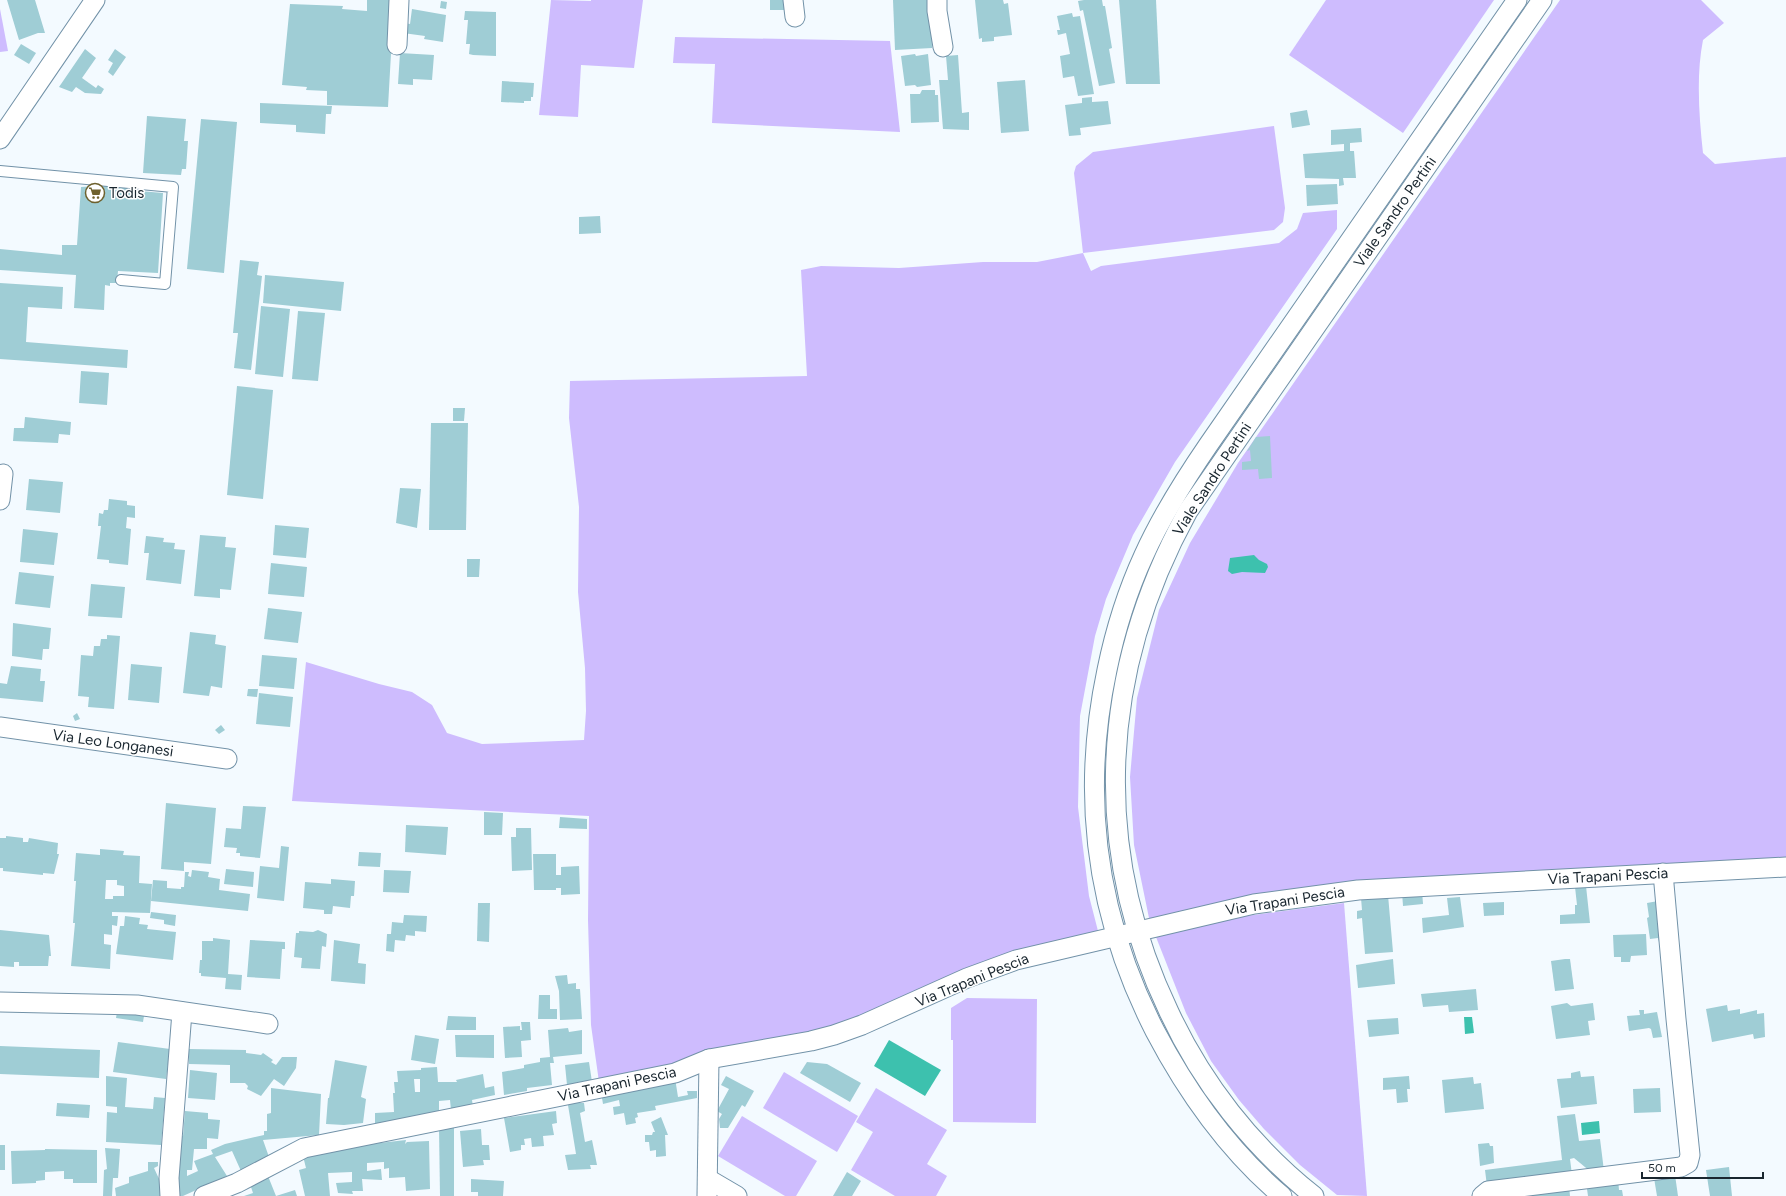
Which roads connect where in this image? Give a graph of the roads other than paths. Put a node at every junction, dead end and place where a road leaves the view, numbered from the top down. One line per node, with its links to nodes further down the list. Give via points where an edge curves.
1 (95, 0): 8 (street)
2 (400, 0): 6 (street)
3 (938, 0): 7 (street, via 937,11)
4 (1517, 0): 18 (street, Viale Sandro Pertini, via 1190,472 1143,556 1128,595 1111,653 1094,755 1097,846 1107,905)
5 (1542, 0): 17 (street, Viale Sandro Pertini, via 1203,489 1172,541 1158,571 1132,653 1116,743 1114,802 1126,892)
6 (397, 45)
7 (943, 47)
8 (0, 139)
9 (0, 171): 10 (lane, via 173,187 165,284)
10 (121, 280)
11 (1, 474): 12 (street)
12 (0, 500)
13 (0, 727): 14 (street, Via Leo Longanesi)
14 (226, 759)
15 (1786, 866): 16 (street, Via Trapani Pescia)
16 (1663, 873): 17 (street, Via Trapani Pescia, via 1351,891 1254,904); 29 (street, via 1690,1159 1681,1167 1488,1191)
17 (1136, 931): 18 (street, Via Trapani Pescia); 28 (street, Viale Sandro Pertini, via 1160,994 1200,1071 1251,1136 1277,1164)
18 (1116, 936): 22 (street, Via Trapani Pescia, via 1016,960 834,1035); 27 (street, Viale Sandro Pertini, via 1141,1003 1175,1067 1230,1143)
19 (0, 1002): 20 (street, via 137,1005)
20 (182, 1012): 21 (street); 24 (street, via 169,1178)
21 (268, 1024)
22 (709, 1059): 23 (street); 25 (street, Via Trapani Pescia, via 675,1073 304,1148 237,1183)
23 (707, 1187): 26 (street)
24 (170, 1196)
25 (204, 1196)
26 (737, 1196)
27 (1282, 1196)
28 (1314, 1196)
29 (1482, 1196)

